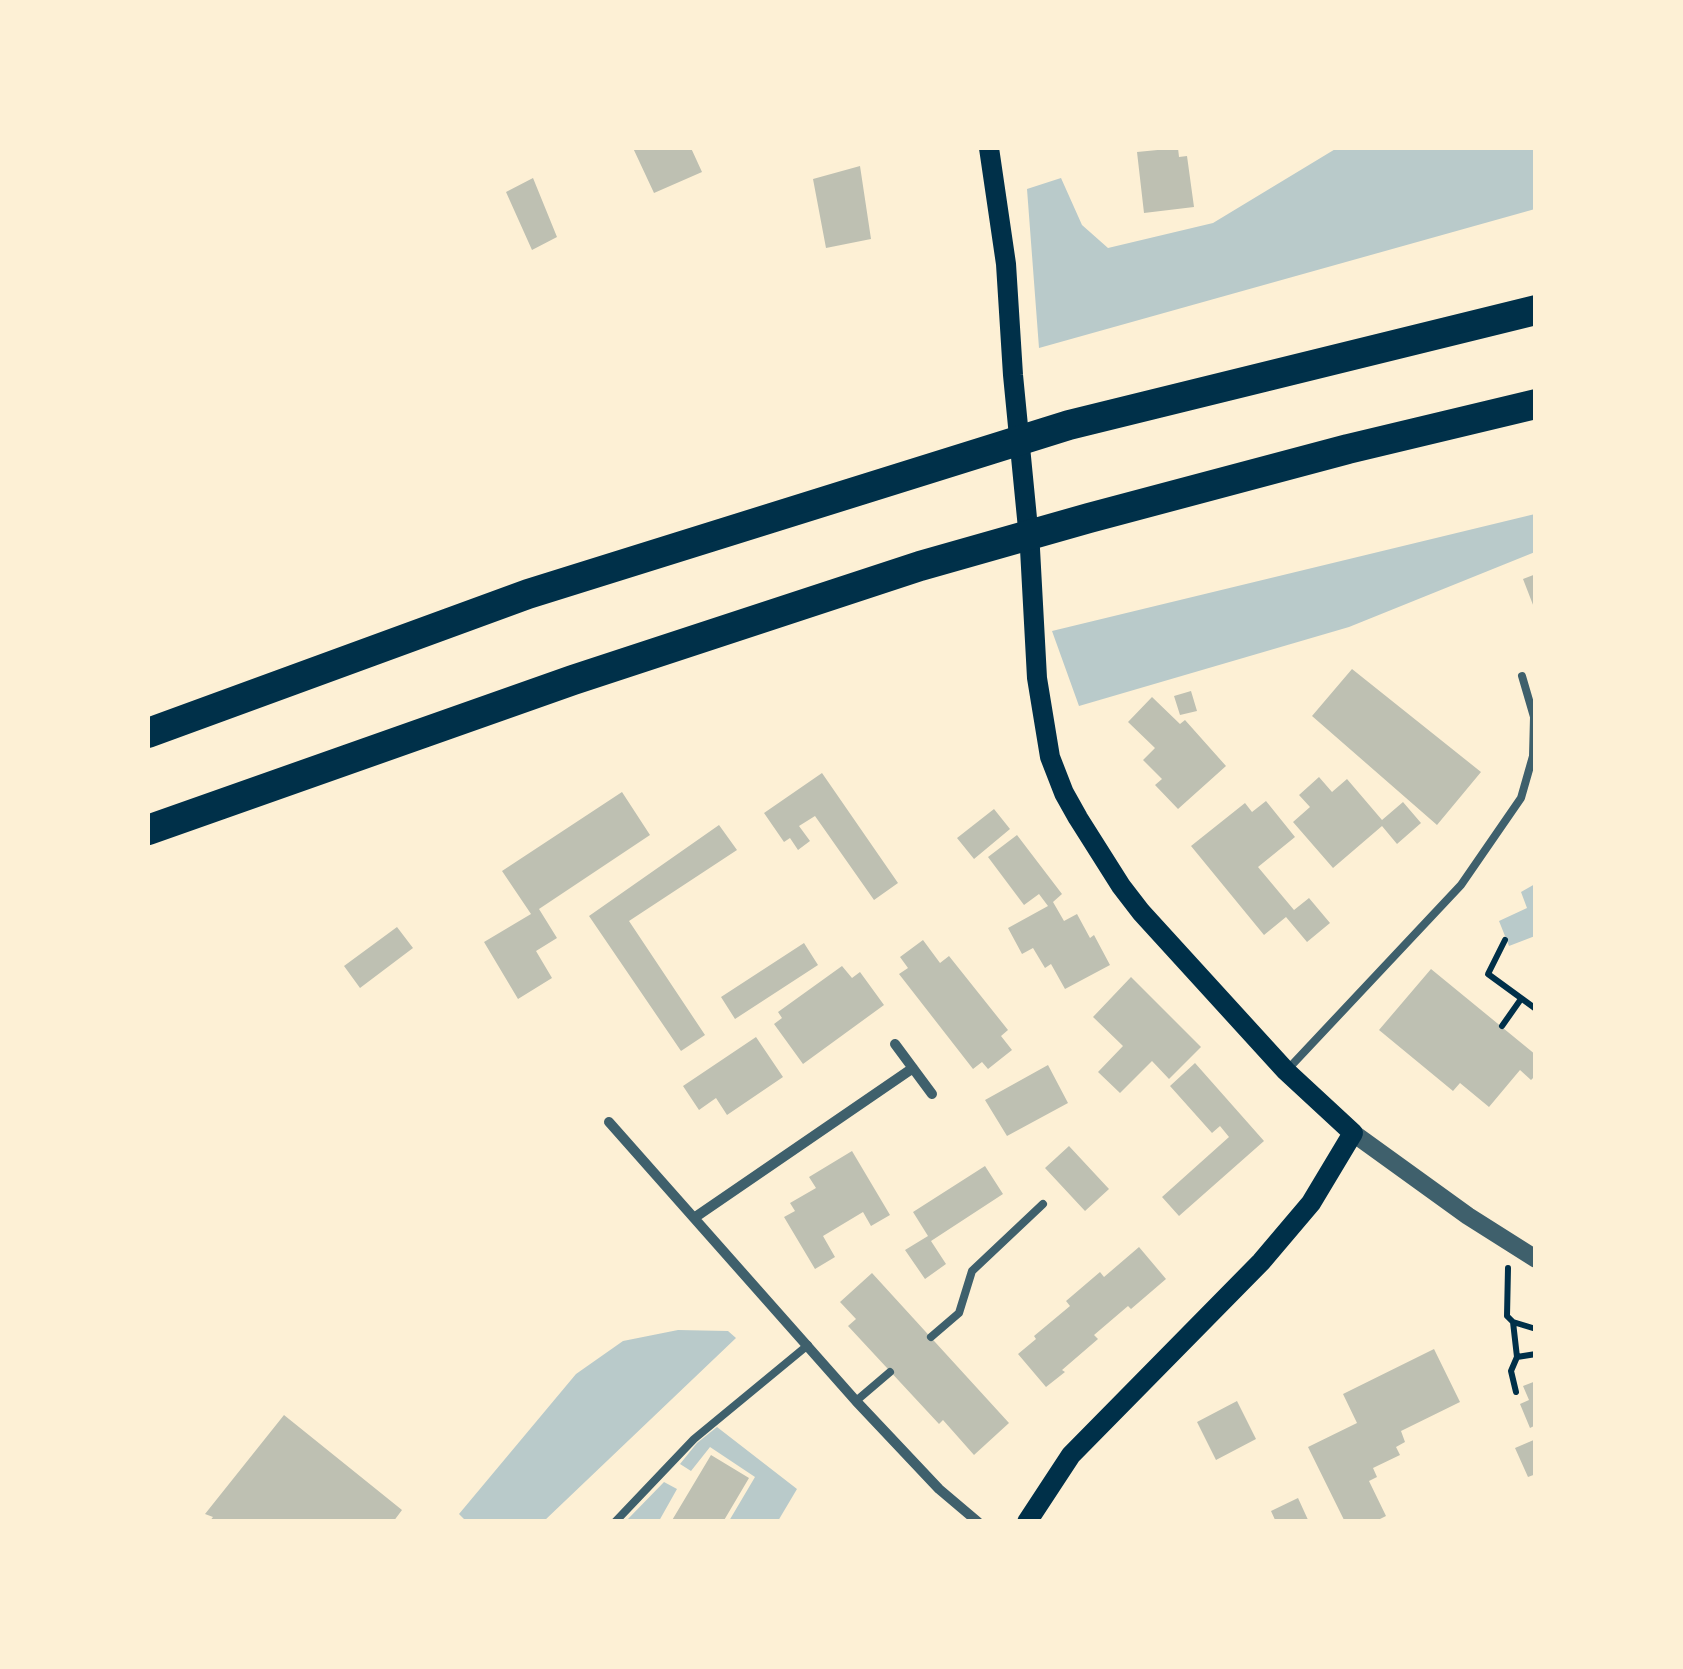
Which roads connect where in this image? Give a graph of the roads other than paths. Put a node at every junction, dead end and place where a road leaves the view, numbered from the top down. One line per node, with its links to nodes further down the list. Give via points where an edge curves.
1 (989, 148): 10 (main road, via 1006,264 1037,678 1050,757 1120,886)
2 (1536, 310): 5 (highway, via 1069,424 528,594)
3 (1536, 404): 7 (highway, via 920,566)
4 (1522, 676): 6 (lane)
5 (148, 733)
6 (1534, 735): 10 (lane, via 1521,798 1461,885)
7 (148, 830)
8 (895, 1044): 9 (street)
9 (913, 1068): 11 (street); 15 (street)
10 (1286, 1071): 13 (main road)
11 (932, 1094)
12 (609, 1122): 15 (street)
13 (1354, 1134): 16 (street); 23 (main road, via 1311,1202 1261,1262 1072,1455)
14 (1043, 1204): 17 (lane, via 972,1271 960,1313)
15 (694, 1218): 18 (street)
16 (1536, 1259)
17 (931, 1337)
18 (808, 1345): 20 (street); 21 (lane, via 694,1439)
19 (890, 1372): 20 (lane)
20 (856, 1401): 22 (street)
21 (616, 1522)
22 (978, 1522)
23 (1028, 1522)

